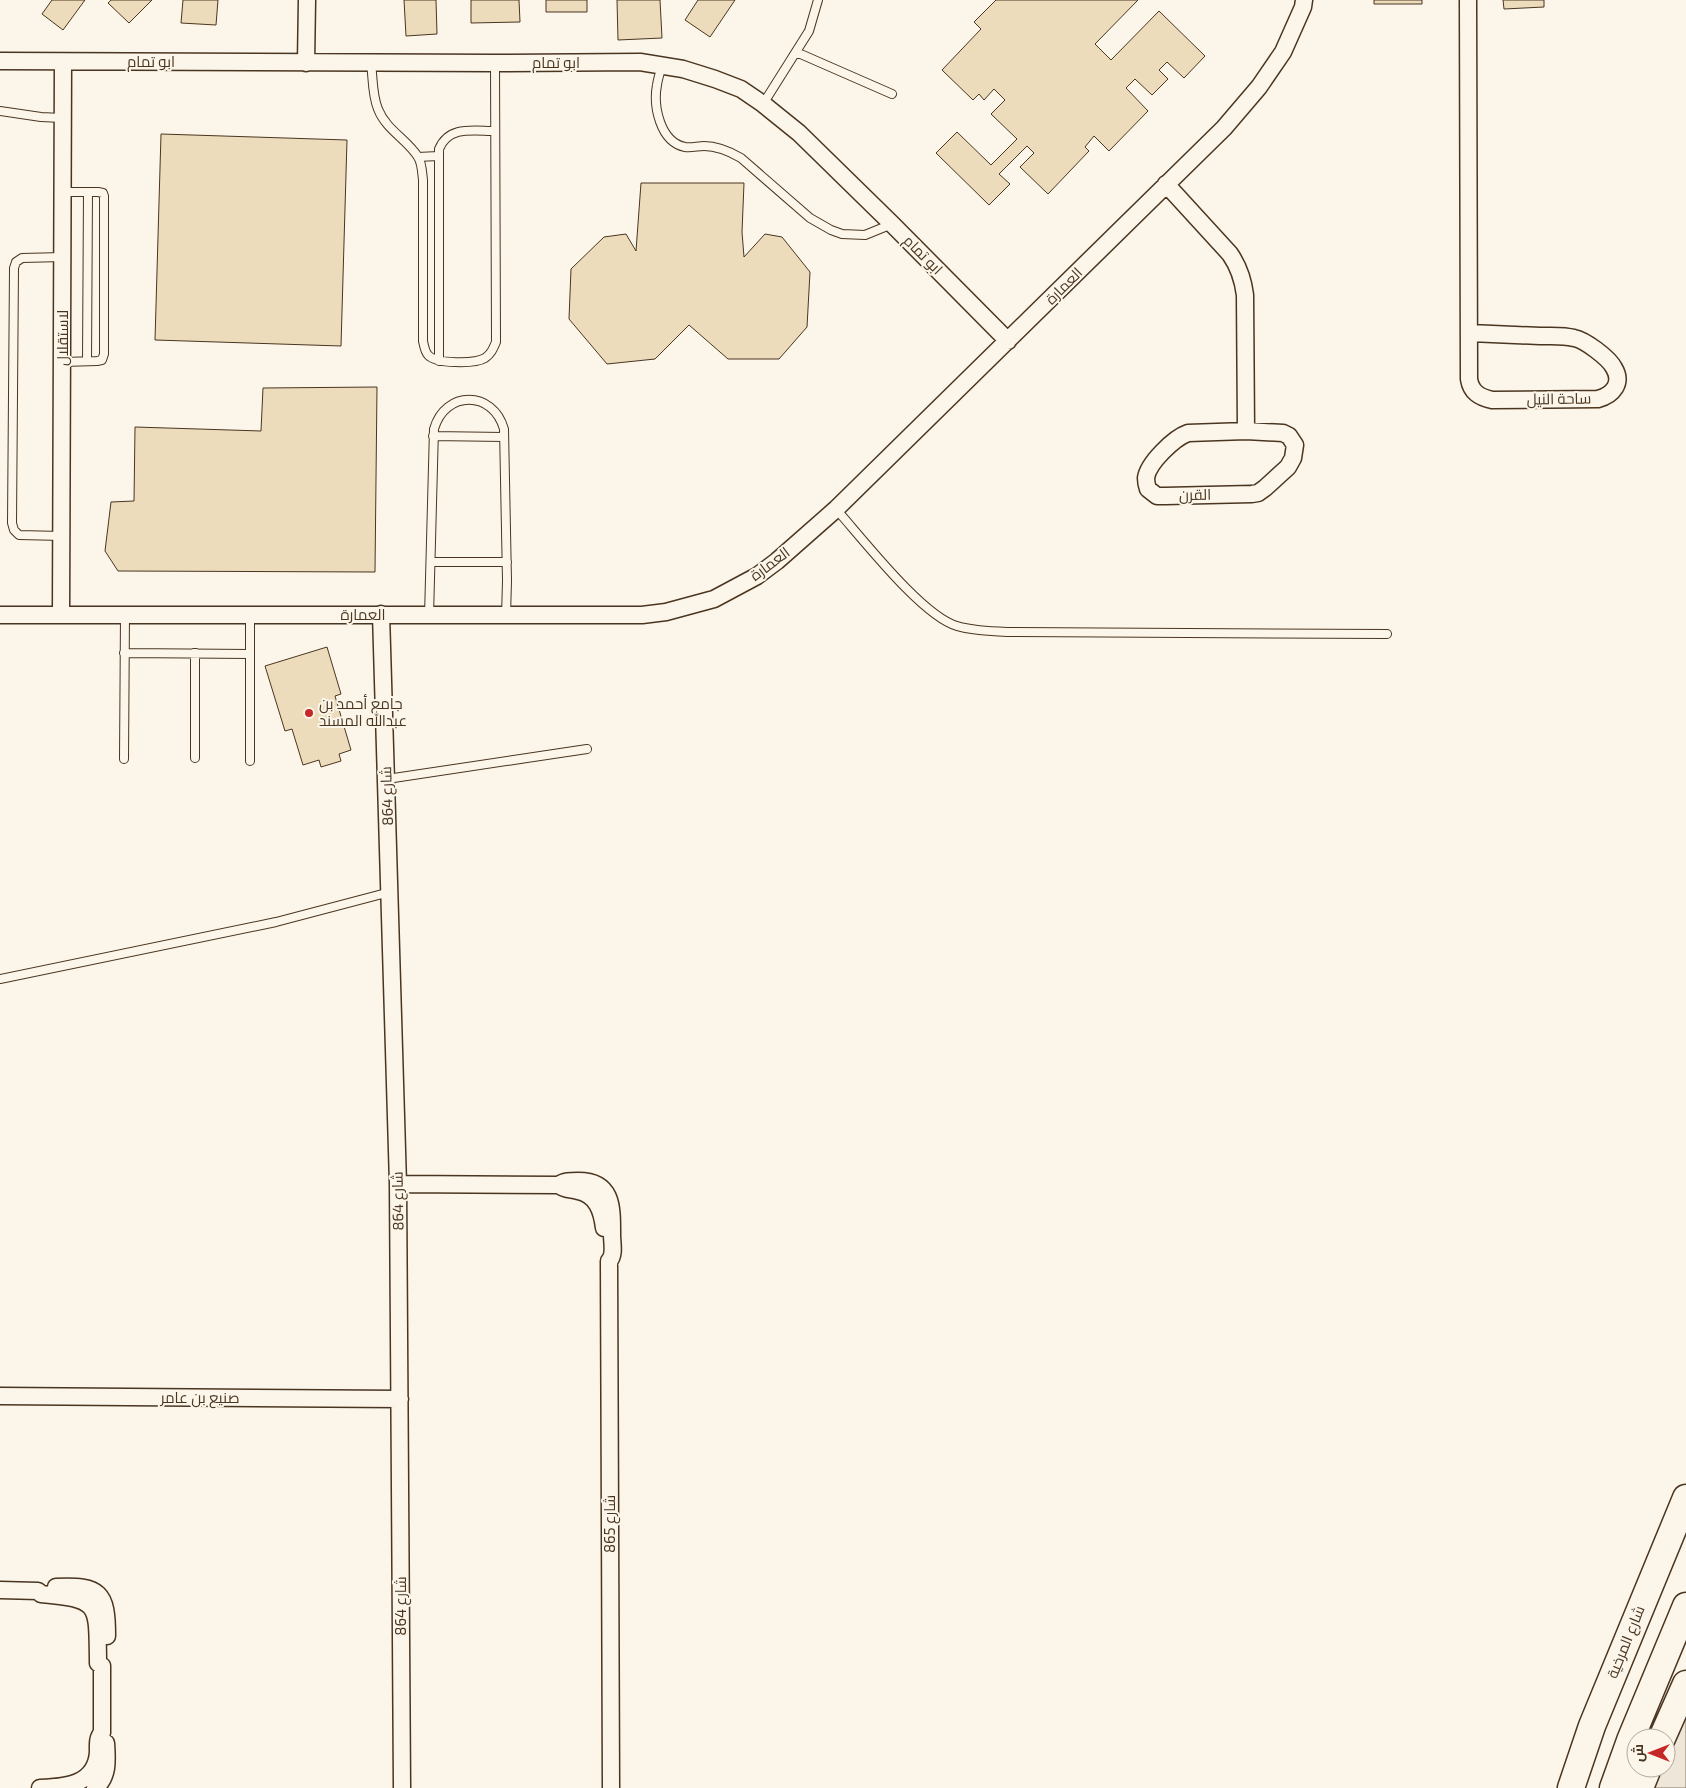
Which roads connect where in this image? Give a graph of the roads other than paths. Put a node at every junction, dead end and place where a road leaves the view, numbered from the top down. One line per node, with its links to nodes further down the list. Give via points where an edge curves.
1 (307, 0): 8 (street)
2 (818, 0): 5 (lane, via 809,31)
3 (1304, 0): 19 (street, العمارة, via 1283,52 1259,87 1224,128)
4 (1468, 0): 24 (street, ساحة النيل)
5 (796, 52): 12 (lane); 13 (lane)
6 (0, 61): 7 (street, ابو تمام)
7 (63, 62): 8 (street, ابو تمام); 15 (street, لاستقلال)
8 (306, 63): 9 (street, ابو تمام)
9 (371, 63): 10 (street, ابو تمام); 18 (lane, via 378,110)
10 (495, 64): 11 (street, ابو تمام, via 640,62); 16 (lane)
11 (662, 66): 13 (street, ابو تمام, via 715,79 741,89); 22 (lane, via 657,85 659,115 664,133 676,144 712,147 732,153 810,218 831,230 865,235)
12 (892, 94)
13 (763, 104): 22 (street, ابو تمام, via 806,139)
14 (0, 110): 15 (lane)
15 (62, 118): 20 (street, لاستقلال)
16 (495, 131): 17 (lane, via 462,130 453,133 442,143); 27 (lane, via 496,342 489,355 476,361)
17 (438, 156): 18 (lane); 27 (lane)
18 (418, 157): 27 (lane, via 423,180 423,341 429,357)
19 (1166, 184): 25 (street, العمارة); 29 (street, via 1230,254 1242,277 1245,295)
20 (63, 192): 21 (lane); 23 (street, لاستقلال)
21 (88, 192): 26 (lane); 26 (lane, via 101,192 104,196 104,354 100,361)
22 (892, 224): 25 (street, ابو تمام)
23 (63, 257): 28 (street, لاستقلال); 33 (lane, via 22,258 14,268 12,523 19,535)
24 (1470, 333): 24 (street, ساحة النيل, via 1470,386 1482,397 1492,400 1598,399 1616,388 1614,368 1582,340 1563,336)
25 (1008, 341): 32 (street, العمارة)
26 (87, 361): 28 (lane)
27 (439, 361)
28 (63, 362): 33 (street, لاستقلال)
29 (1246, 431): 29 (street, القرن, via 1180,436 1151,465 1146,478 1148,489 1157,496 1258,493 1288,466 1295,445 1284,433)
30 (433, 436): 31 (lane); 31 (lane, via 436,422 445,409 458,402 473,400 493,409 502,422); 34 (lane)
31 (504, 437): 35 (lane)
32 (836, 509): 42 (street, العمارة, via 757,576 714,599 690,607 642,615); 43 (lane, via 913,595 937,616 956,626 1007,632)
33 (62, 536): 38 (street, لاستقلال)
34 (431, 562): 35 (lane); 41 (lane)
35 (507, 562): 42 (lane)
36 (381, 614): 40 (street, العمارة); 41 (street, العمارة); 51 (street, شارع 864)
37 (0, 615): 38 (street, العمارة)
38 (61, 615): 39 (street, العمارة)
39 (125, 615): 40 (street, العمارة); 44 (lane)
40 (250, 615): 46 (lane)
41 (429, 616): 42 (street, العمارة)
42 (506, 616)
43 (1387, 634)
44 (124, 653): 45 (lane); 49 (lane)
45 (194, 653): 46 (lane); 48 (lane)
46 (250, 654): 50 (lane)
47 (587, 749): 51 (lane)
48 (194, 758)
49 (124, 759)
50 (250, 762)
51 (387, 779): 52 (street, شارع 864)
52 (390, 892): 53 (lane, via 276,922); 54 (street, شارع 864)
53 (0, 979)
54 (398, 1184): 56 (street, شارع 864); 66 (street, شارع 865, via 559,1185 587,1194 600,1207 605,1255 609,1261)
55 (0, 1396): 56 (street, صنيع بن عامر)
56 (400, 1399): 65 (street, شارع 864)
57 (1686, 1498): 67 (highway, شارع المرخية, via 1592,1726)
58 (0, 1590): 62 (street, via 84,1588 95,1591 104,1600 107,1660 102,1666)
59 (1686, 1606): 68 (highway, via 1630,1738)
60 (1686, 1684): 61 (highway)
61 (1666, 1728)
62 (102, 1733): 63 (street, via 90,1773 66,1787); 64 (street, via 106,1737 106,1770)
63 (40, 1788)
64 (95, 1788)
65 (402, 1788)
66 (612, 1788)
67 (1571, 1788)
68 (1613, 1788)

